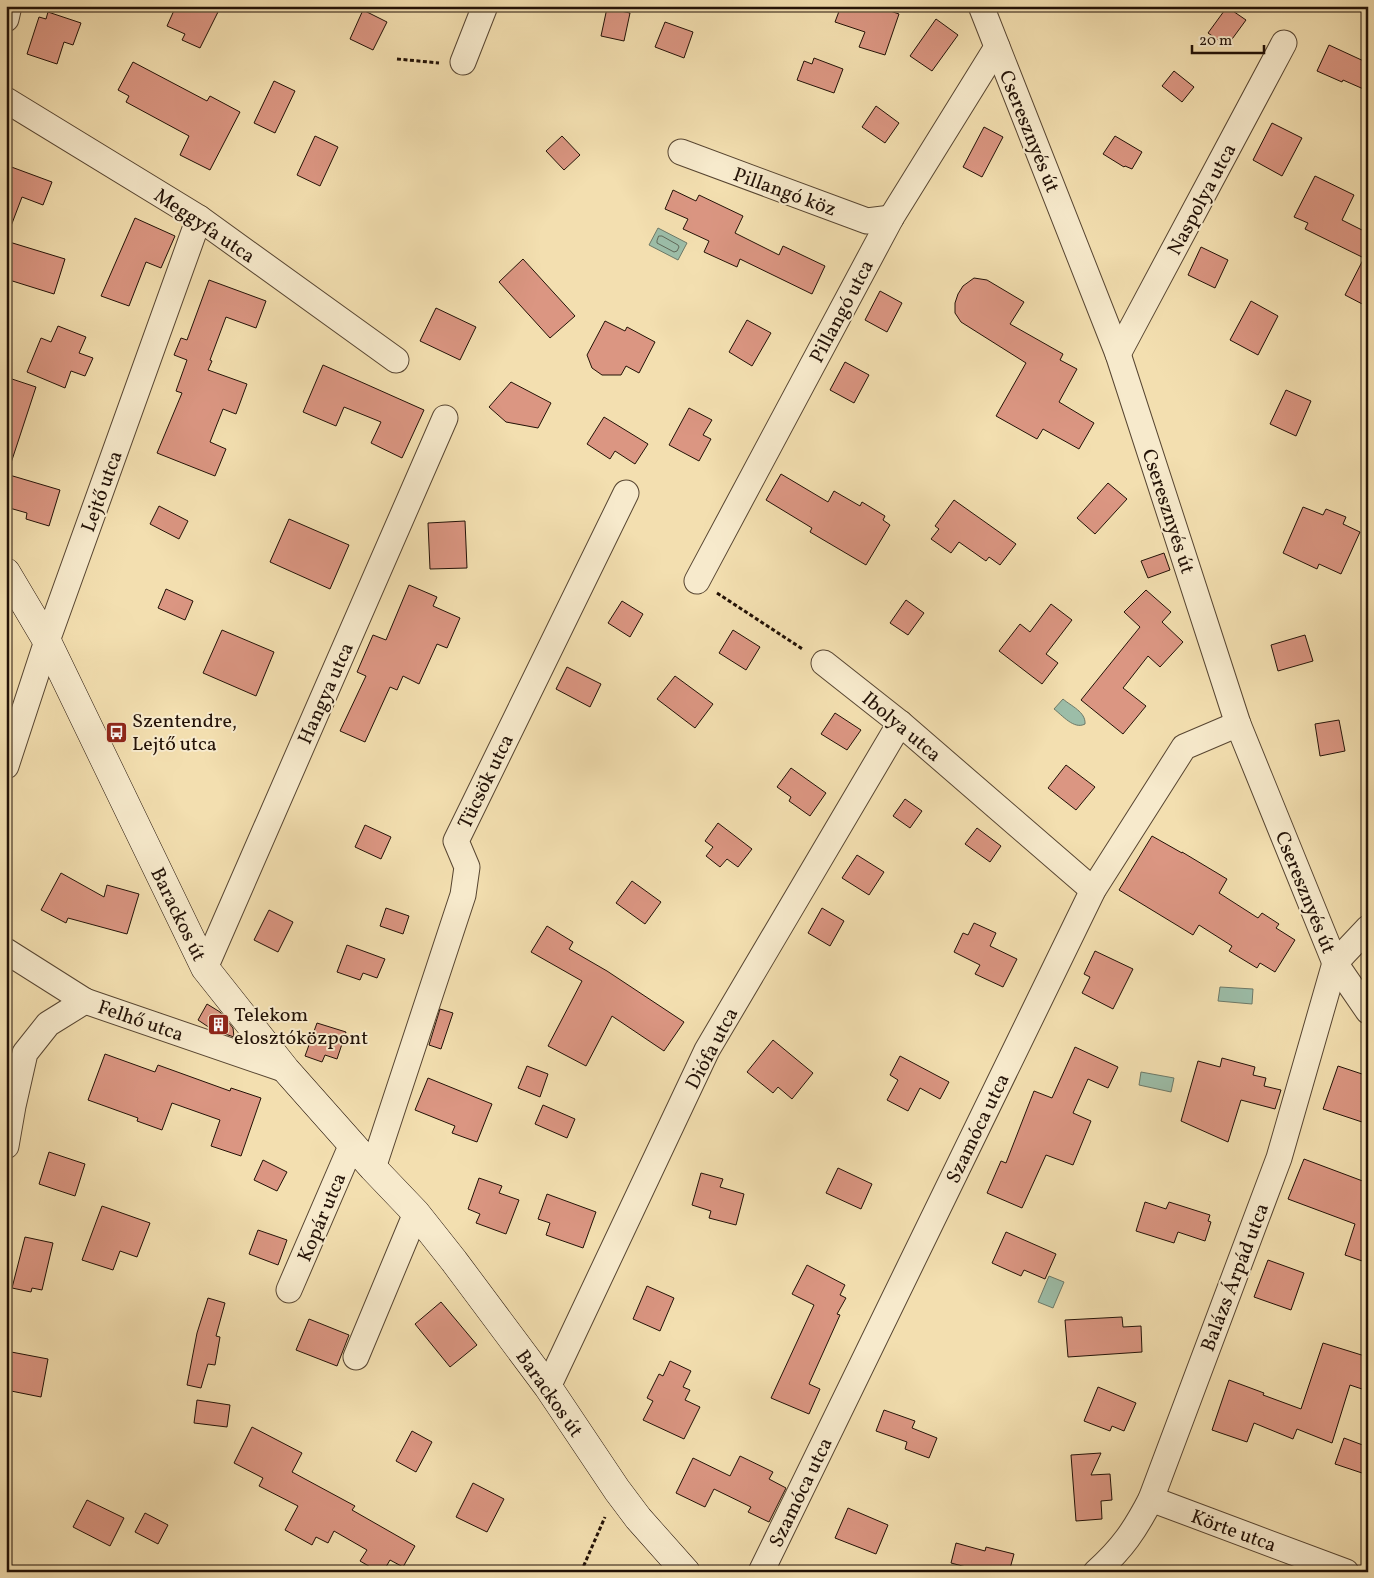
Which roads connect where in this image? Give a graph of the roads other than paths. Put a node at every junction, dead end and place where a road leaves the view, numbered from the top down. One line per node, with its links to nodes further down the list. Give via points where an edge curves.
1 (9, 6): 4 (street)
2 (485, 6): 7 (street)
3 (981, 6): 6 (street, Cseresznyés út)
4 (6, 19)
5 (1284, 43): 12 (street, Naspolya utca)
6 (997, 47): 11 (street, Pillangó utca); 12 (street, Cseresznyés út)
7 (463, 62)
8 (6, 100): 10 (street, Meggyfa utca)
9 (681, 152): 11 (street, Pillangó köz, via 867,221)
10 (199, 218): 13 (street, Meggyfa utca); 18 (street, Lejtő utca)
11 (891, 218): 17 (street, Pillangó utca)
12 (1118, 354): 21 (street, Cseresznyés út)
13 (396, 360)
14 (445, 418): 27 (street, Hangya utca)
15 (626, 493): 33 (street, Tücsök utca, via 456,841 467,868 463,895)
16 (6, 572): 18 (street, Barackos út)
17 (697, 581)
18 (47, 641): 22 (street, Lejtő utca); 27 (street, Barackos út)
19 (824, 663): 20 (street, Ibolya utca)
20 (900, 723): 23 (street, Ibolya utca); 37 (street, Diófa utca, via 707,1050)
21 (1238, 724): 23 (street, Szamóca utca, via 1184,747); 26 (street, Cseresznyés út)
22 (6, 766)
23 (1093, 890): 40 (street, Szamóca utca)
24 (1368, 928): 26 (street)
25 (6, 951): 28 (street, Felhő utca)
26 (1334, 963): 29 (street, Cseresznyés út); 38 (street, Balázs Árpád utca, via 1279,1158)
27 (205, 968): 30 (street, Barackos út)
28 (85, 1001): 30 (street, Felhő utca); 32 (street, via 48,1024 25,1053)
29 (1368, 1010)
30 (286, 1070): 31 (street, Barackos út)
31 (352, 1144): 33 (street, Barackos út); 35 (street, Kopár utca)
32 (6, 1146)
33 (373, 1168): 34 (street, Barackos út)
34 (416, 1213): 36 (street); 37 (street, Barackos út)
35 (290, 1290)
36 (356, 1357)
37 (548, 1387): 39 (street, Barackos út, via 617,1490)
38 (1151, 1499): 41 (street, Balázs Árpád utca, via 1116,1555); 42 (street, Körte utca)
39 (686, 1572)
40 (761, 1572)
41 (1096, 1572)
42 (1346, 1572)

